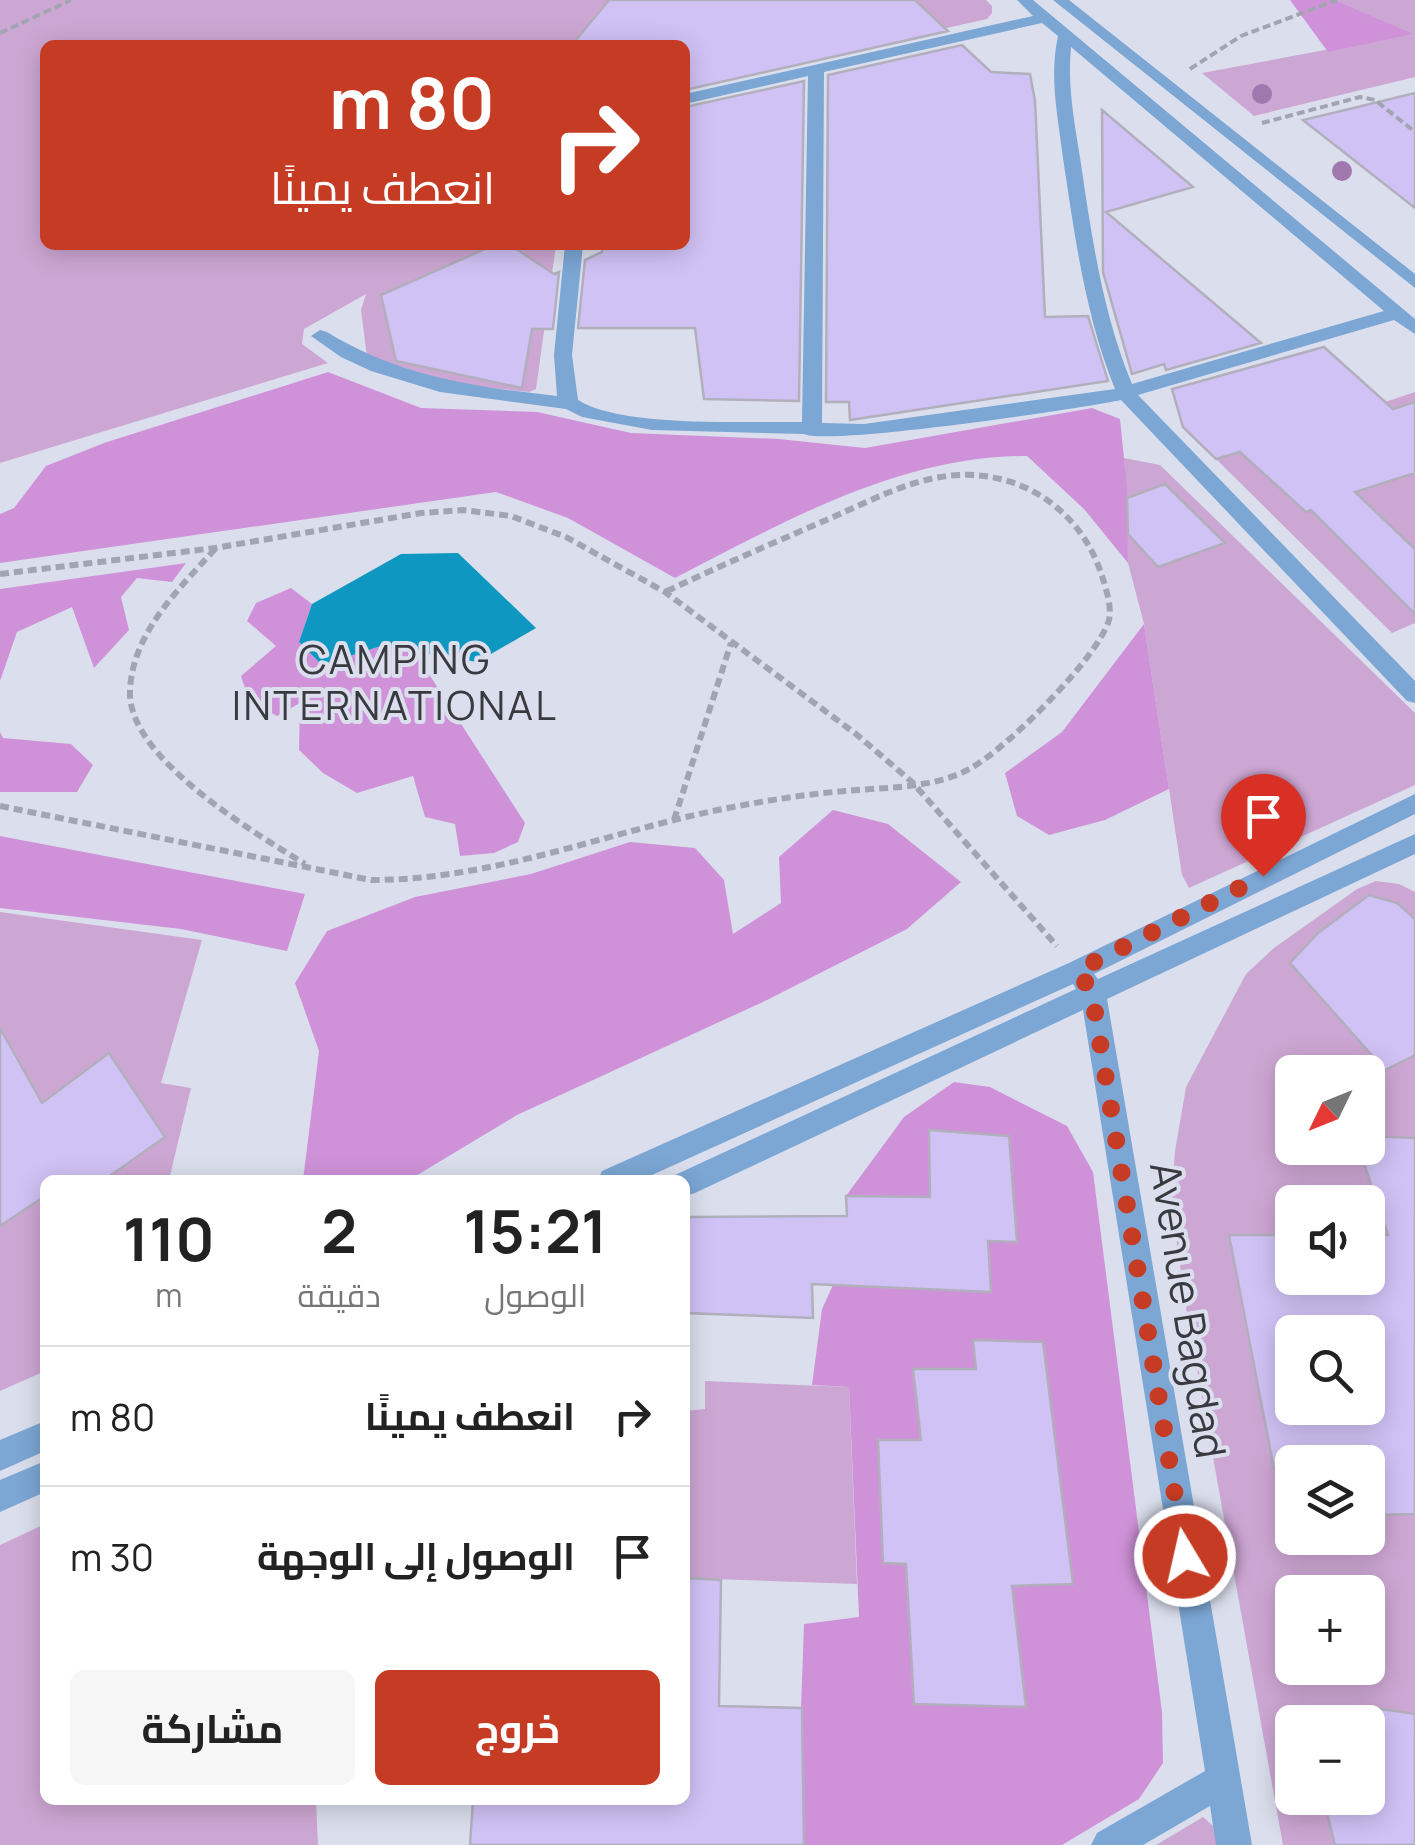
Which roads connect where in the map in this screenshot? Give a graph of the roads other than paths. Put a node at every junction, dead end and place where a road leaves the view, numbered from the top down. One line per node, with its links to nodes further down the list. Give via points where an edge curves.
1 (1024, 0): 3 (street)
2 (1060, 0): 8 (street)
3 (1043, 18): 4 (street); 5 (street)
4 (1065, 36): 9 (street); 12 (street, via 1061,77 1082,236 1102,333)
5 (816, 69): 6 (street); 14 (street)
6 (690, 99)
7 (574, 250): 13 (street, via 563,355)
8 (1415, 283)
9 (1398, 314): 10 (street); 12 (street)
10 (1415, 328)
11 (320, 336): 13 (street, via 349,357 454,391)
12 (1126, 394): 14 (street); 15 (street)
13 (571, 404): 14 (street, via 622,421)
14 (812, 432)
15 (1415, 695)
16 (1415, 804): 18 (street)
17 (1415, 843): 18 (street)
18 (1085, 982): 19 (street); 20 (street); 25 (street, Avenue Bagdad)
19 (624, 1175)
20 (690, 1181)
21 (40, 1438): 22 (street)
22 (0, 1456)
23 (40, 1478): 24 (street)
24 (0, 1496)
25 (1223, 1780): 26 (street); 27 (street, Avenue Bagdad)
26 (1109, 1845)
27 (1234, 1845)

